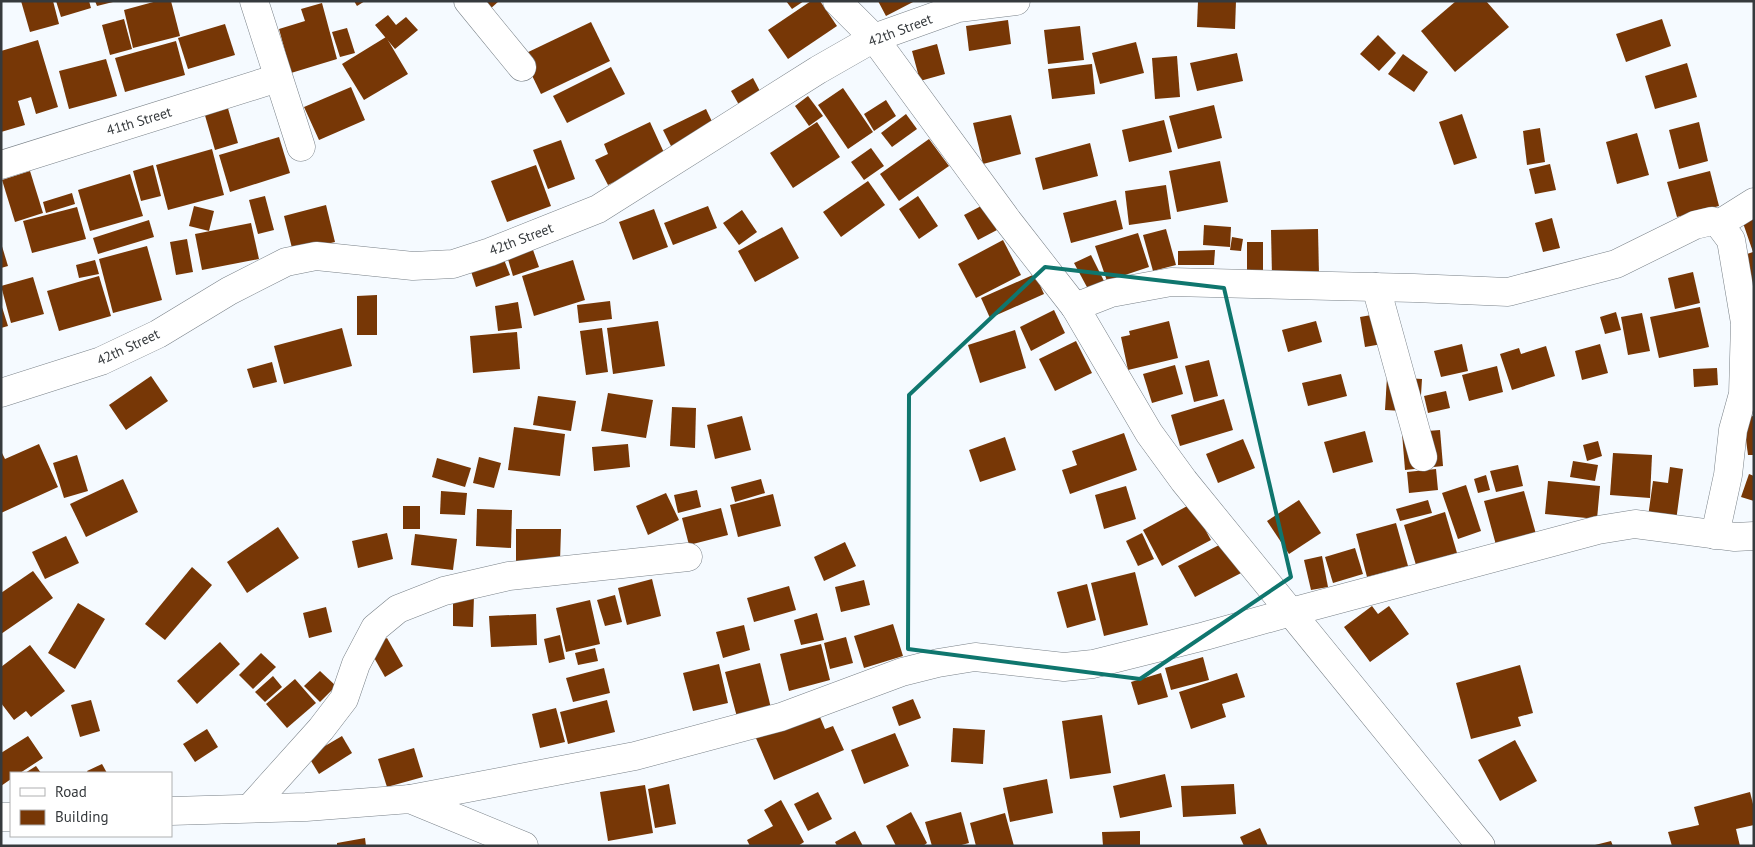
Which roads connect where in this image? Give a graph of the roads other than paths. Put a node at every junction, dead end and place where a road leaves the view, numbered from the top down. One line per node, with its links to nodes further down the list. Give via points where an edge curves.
1 (254, 1): 8 (street)
2 (468, 1): 7 (street)
3 (837, 1): 6 (street)
4 (1016, 1): 5 (street, 42th Street)
5 (955, 5): 6 (street, 42th Street)
6 (874, 38): 14 (street); 15 (street, 42th Street, via 598,209 453,264 413,266 316,256 286,262 229,290 158,334 101,361)
7 (522, 67)
8 (278, 78): 9 (street); 10 (street, 41th Street)
9 (301, 147)
10 (1, 165)
11 (1754, 202): 12 (street)
12 (1719, 224): 13 (street, via 1712,221 1695,225 1616,264 1508,292); 17 (street, via 1731,240 1745,323 1742,394)
13 (1376, 287): 14 (street, via 1171,282 1111,293); 16 (street)
14 (1075, 307): 20 (street, via 1149,433)
15 (1, 393)
16 (1423, 457)
17 (1715, 535): 18 (street); 20 (street, via 1635,524 1598,530)
18 (1754, 536)
19 (688, 557): 22 (street, via 509,576 444,591 398,609 375,628 356,664 344,699 322,729)
20 (1291, 612): 21 (street, via 1093,664 1064,667 975,657 938,663 902,672 781,717 635,756); 25 (street)
21 (410, 799): 22 (street); 24 (street)
22 (250, 808): 23 (street)
23 (172, 811)
24 (524, 846)
25 (1481, 846)

